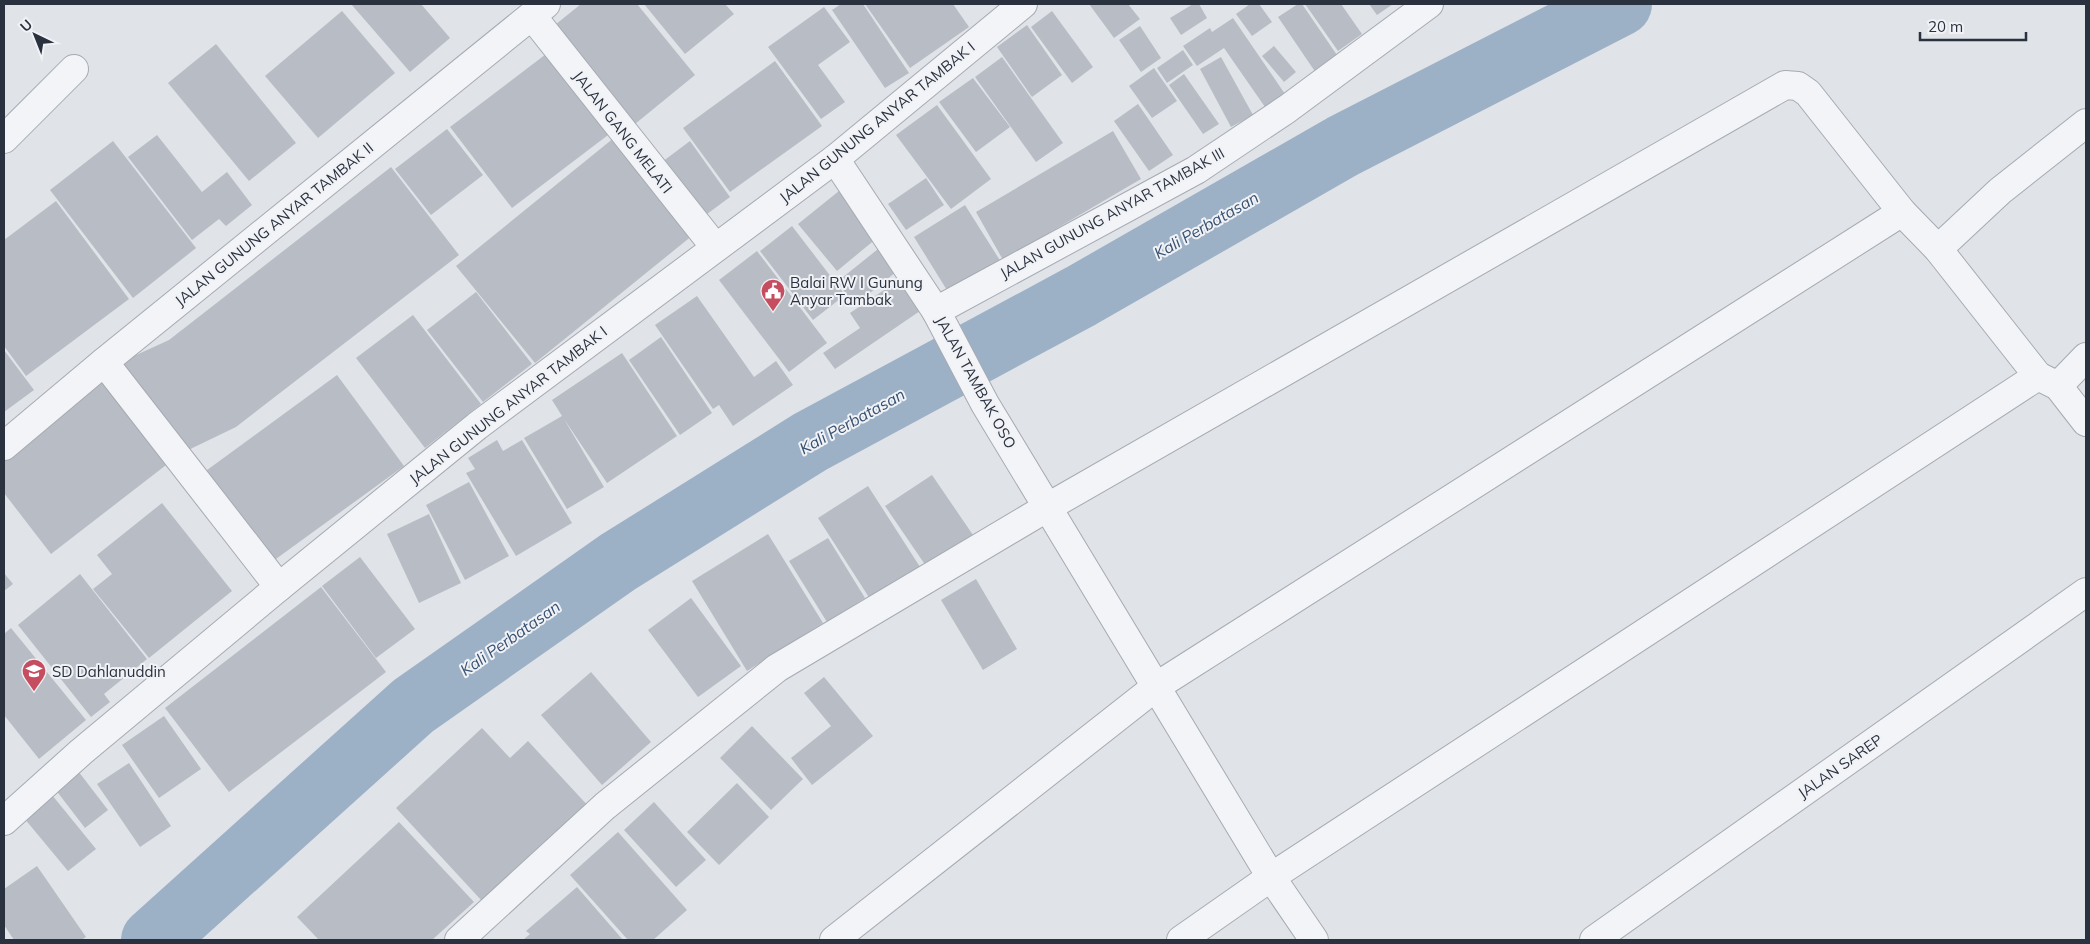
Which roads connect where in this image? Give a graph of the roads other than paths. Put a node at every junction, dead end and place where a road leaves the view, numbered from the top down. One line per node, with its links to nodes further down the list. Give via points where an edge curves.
1 (1024, 4): 7 (street, JALAN GUNUNG ANYAR TAMBAK I)
2 (1429, 4): 11 (street, JALAN GUNUNG ANYAR TAMBAK III, via 1287,110 1196,170)
3 (539, 10): 9 (street, JALAN GANG MELATI); 13 (street, JALAN GUNUNG ANYAR TAMBAK II)
4 (74, 69): 6 (street)
5 (2086, 123): 10 (street, via 2000,191)
6 (4, 139)
7 (835, 159): 9 (street, JALAN GUNUNG ANYAR TAMBAK I); 11 (street, JALAN TAMBAK OSO)
8 (1902, 212): 10 (street); 17 (street, via 1808,93 1798,86 1785,84); 20 (street)
9 (715, 247): 18 (street, JALAN GUNUNG ANYAR TAMBAK I, via 477,426)
10 (1938, 249): 14 (street)
11 (940, 319): 17 (street, JALAN TAMBAK OSO, via 985,404)
12 (2086, 357): 14 (street)
13 (104, 362): 16 (street, JALAN GUNUNG ANYAR TAMBAK II); 18 (street)
14 (2048, 381): 15 (street); 22 (street)
15 (2086, 422)
16 (4, 446)
17 (1048, 506): 20 (street, JALAN TAMBAK OSO); 23 (street, via 777,668 606,806)
18 (279, 587): 21 (street, JALAN GUNUNG ANYAR TAMBAK I)
19 (2086, 592): 27 (street, JALAN SAREP)
20 (1157, 686): 22 (street, JALAN TAMBAK OSO); 24 (street)
21 (4, 818)
22 (1271, 877): 25 (street); 26 (street, JALAN TAMBAK OSO)
23 (458, 940)
24 (834, 940)
25 (1182, 940)
26 (1314, 940)
27 (1594, 940)

